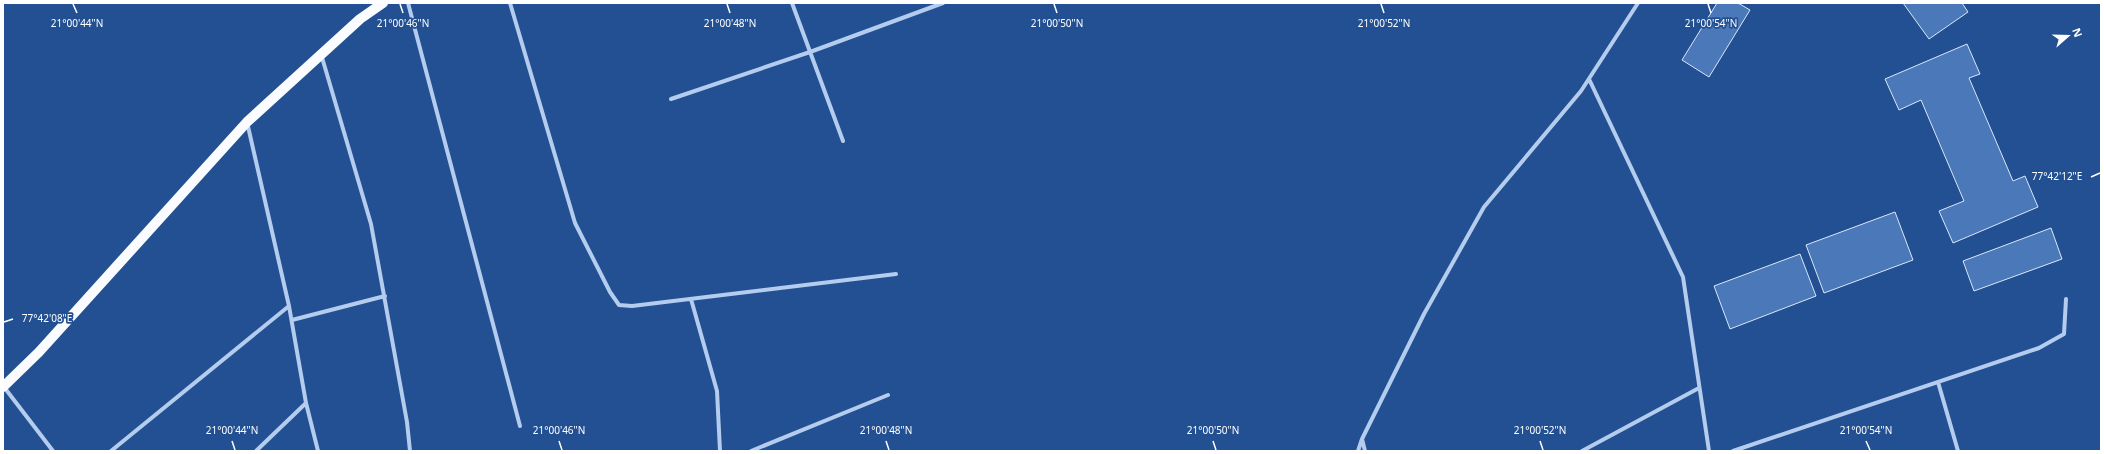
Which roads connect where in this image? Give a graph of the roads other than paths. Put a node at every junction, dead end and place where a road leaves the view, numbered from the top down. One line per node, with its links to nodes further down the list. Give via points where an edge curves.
1 (383, 3): 8 (main road, via 360,19)
2 (408, 3): 24 (street)
3 (510, 3): 15 (street, via 575,223 610,292 619,305 632,306)
4 (792, 3): 7 (street)
5 (943, 3): 7 (street)
6 (1638, 3): 9 (street)
7 (810, 52): 10 (street); 12 (street)
8 (321, 54): 11 (main road); 14 (street, via 371,224)
9 (1589, 79): 21 (street, via 1683,277); 25 (street, via 1484,207 1424,314)
10 (671, 99)
11 (247, 122): 17 (street); 20 (main road, via 39,352)
12 (843, 140)
13 (896, 274): 15 (street)
14 (384, 296): 18 (street); 30 (street)
15 (691, 299): 31 (street, via 717,391)
16 (2066, 299): 19 (street, via 2064,334 2039,348)
17 (289, 306): 18 (street); 27 (street)
18 (292, 320): 23 (street)
19 (1938, 382): 37 (street); 38 (street)
20 (3, 387): 26 (street)
21 (1699, 388): 35 (street); 36 (street)
22 (888, 395): 32 (street)
23 (306, 403): 28 (street); 29 (street)
24 (520, 426)
25 (1362, 439): 33 (street); 34 (street)
26 (53, 451)
27 (111, 451)
28 (256, 451)
29 (318, 451)
30 (410, 451)
31 (720, 451)
32 (751, 451)
33 (1358, 451)
34 (1365, 451)
35 (1584, 451)
36 (1709, 451)
37 (1733, 451)
38 (1958, 451)

